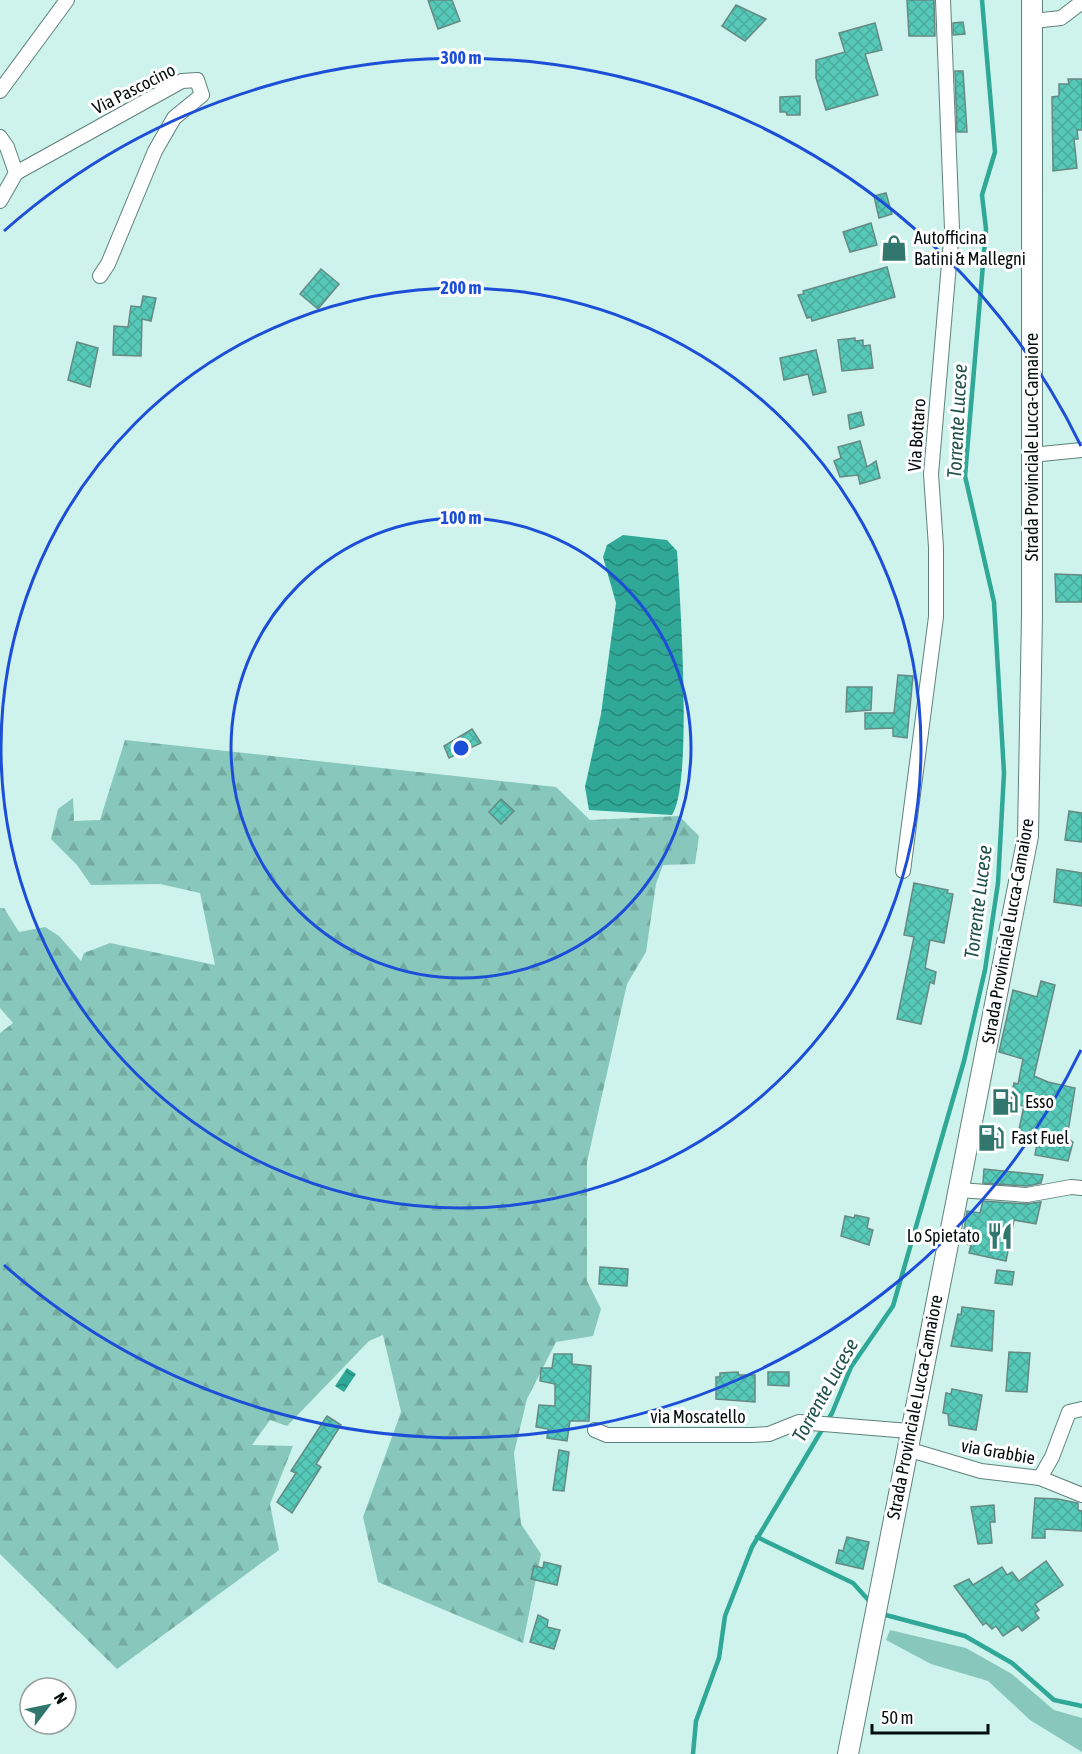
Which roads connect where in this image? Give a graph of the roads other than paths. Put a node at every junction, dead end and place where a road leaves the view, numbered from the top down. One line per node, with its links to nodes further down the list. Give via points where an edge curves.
1 (67, 0): 6 (street)
2 (943, 0): 13 (street, Via Bottaro, via 952,229 931,474 936,617)
3 (1032, 0): 5 (main road, Strada Provinciale Lucca-Camaiore)
4 (1082, 2): 5 (street, via 1061,18)
5 (1033, 21): 12 (main road, Strada Provinciale Lucca-Camaiore)
6 (0, 91)
7 (0, 137): 8 (street)
8 (16, 172): 9 (street); 10 (street, Via Pascocino, via 182,81 197,80 202,95 174,118 155,151)
9 (0, 201)
10 (100, 276)
11 (1082, 450): 12 (street)
12 (1031, 455): 15 (main road, Strada Provinciale Lucca-Camaiore, via 1028,836)
13 (903, 871)
14 (1082, 1188): 15 (street, via 1027,1195)
15 (959, 1190): 18 (main road, Strada Provinciale Lucca-Camaiore)
16 (1082, 1409): 19 (street, via 1069,1412)
17 (595, 1430): 18 (street, via Moscatello, via 607,1435 753,1435 769,1434 800,1422)
18 (908, 1440): 19 (street, via Grabbie, via 981,1471); 21 (main road, Strada Provinciale Lucca-Camaiore)
19 (1040, 1478): 20 (street, via Grabbie)
20 (1082, 1495)
21 (848, 1754)

